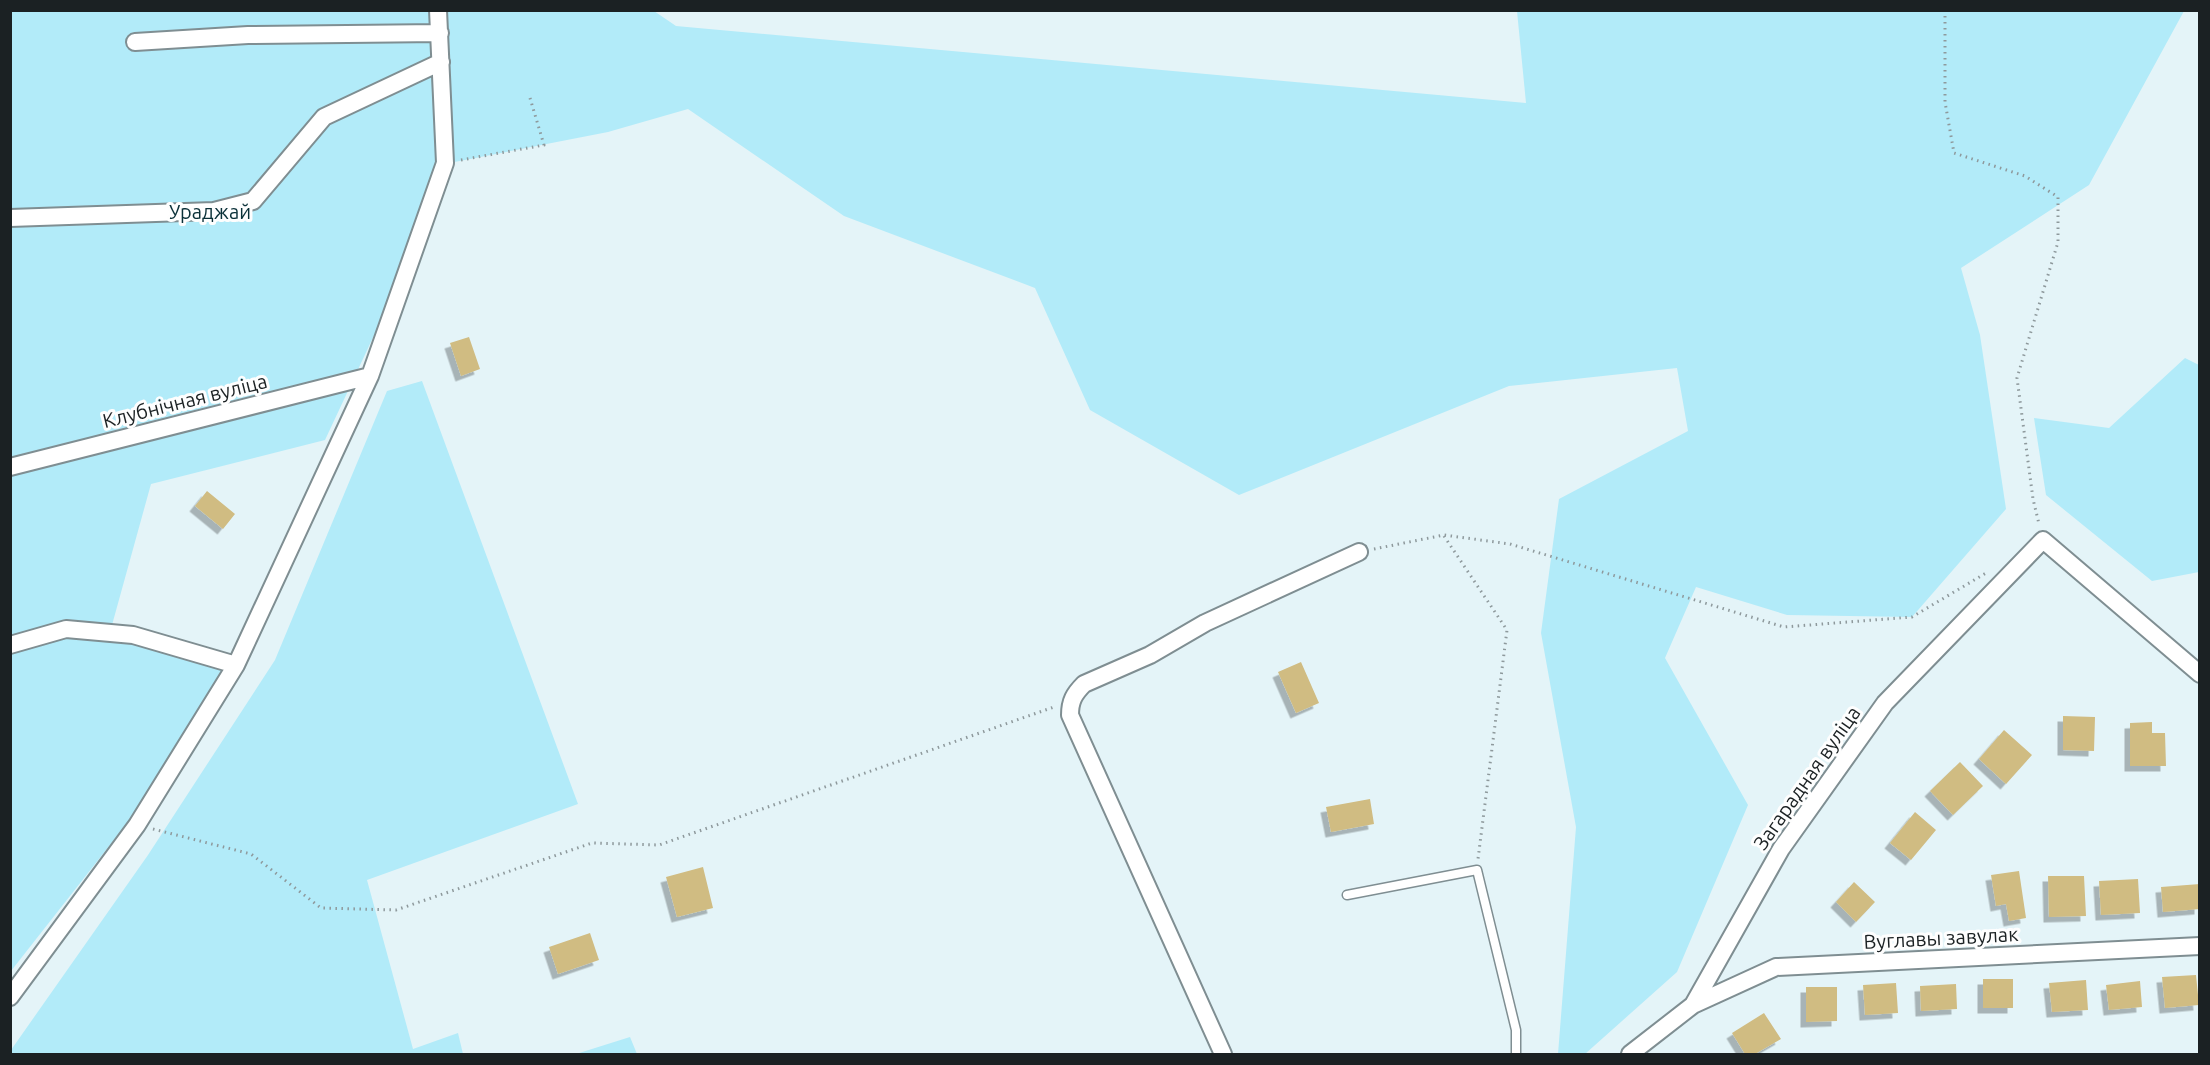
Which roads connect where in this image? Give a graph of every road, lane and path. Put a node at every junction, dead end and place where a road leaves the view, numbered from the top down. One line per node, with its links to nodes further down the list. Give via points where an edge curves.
1 (438, 10): 3 (street)
2 (1945, 10): 12 (path, via 1945,102 1954,153 2025,176 2058,198 2058,242 2017,378 2032,499)
3 (440, 33): 4 (street, via 248,35); 5 (street)
4 (135, 42)
5 (441, 62): 7 (street); 8 (street, via 324,117 253,201 214,211)
6 (530, 98): 7 (path, via 544,145)
7 (445, 163): 9 (street)
8 (10, 218)
9 (370, 376): 10 (street, Клубнічная вуліца); 16 (street)
10 (10, 467)
11 (1444, 535): 13 (path); 14 (path, via 1510,544 1784,627 1912,617); 20 (path, via 1507,630)
12 (2043, 540): 17 (street); 24 (street, Загарадная вуліца, via 1885,703 1781,849)
13 (1359, 552): 18 (street, via 1084,684)
14 (1992, 570)
15 (10, 645): 16 (street, via 66,629 133,634)
16 (236, 665): 19 (street)
17 (2199, 674)
18 (1071, 700): 19 (path, via 659,845 592,843 396,910 321,908 251,854); 25 (street, via 1070,715)
19 (137, 825): 23 (street)
20 (1477, 870): 21 (lane); 26 (lane, via 1515,1030)
21 (1347, 895)
22 (2199, 946): 24 (street, Вуглавы завулак, via 1776,967)
23 (10, 997)
24 (1693, 1005): 27 (street, Загарадная вуліца)
25 (1222, 1054)
26 (1516, 1054)
27 (1630, 1054)

